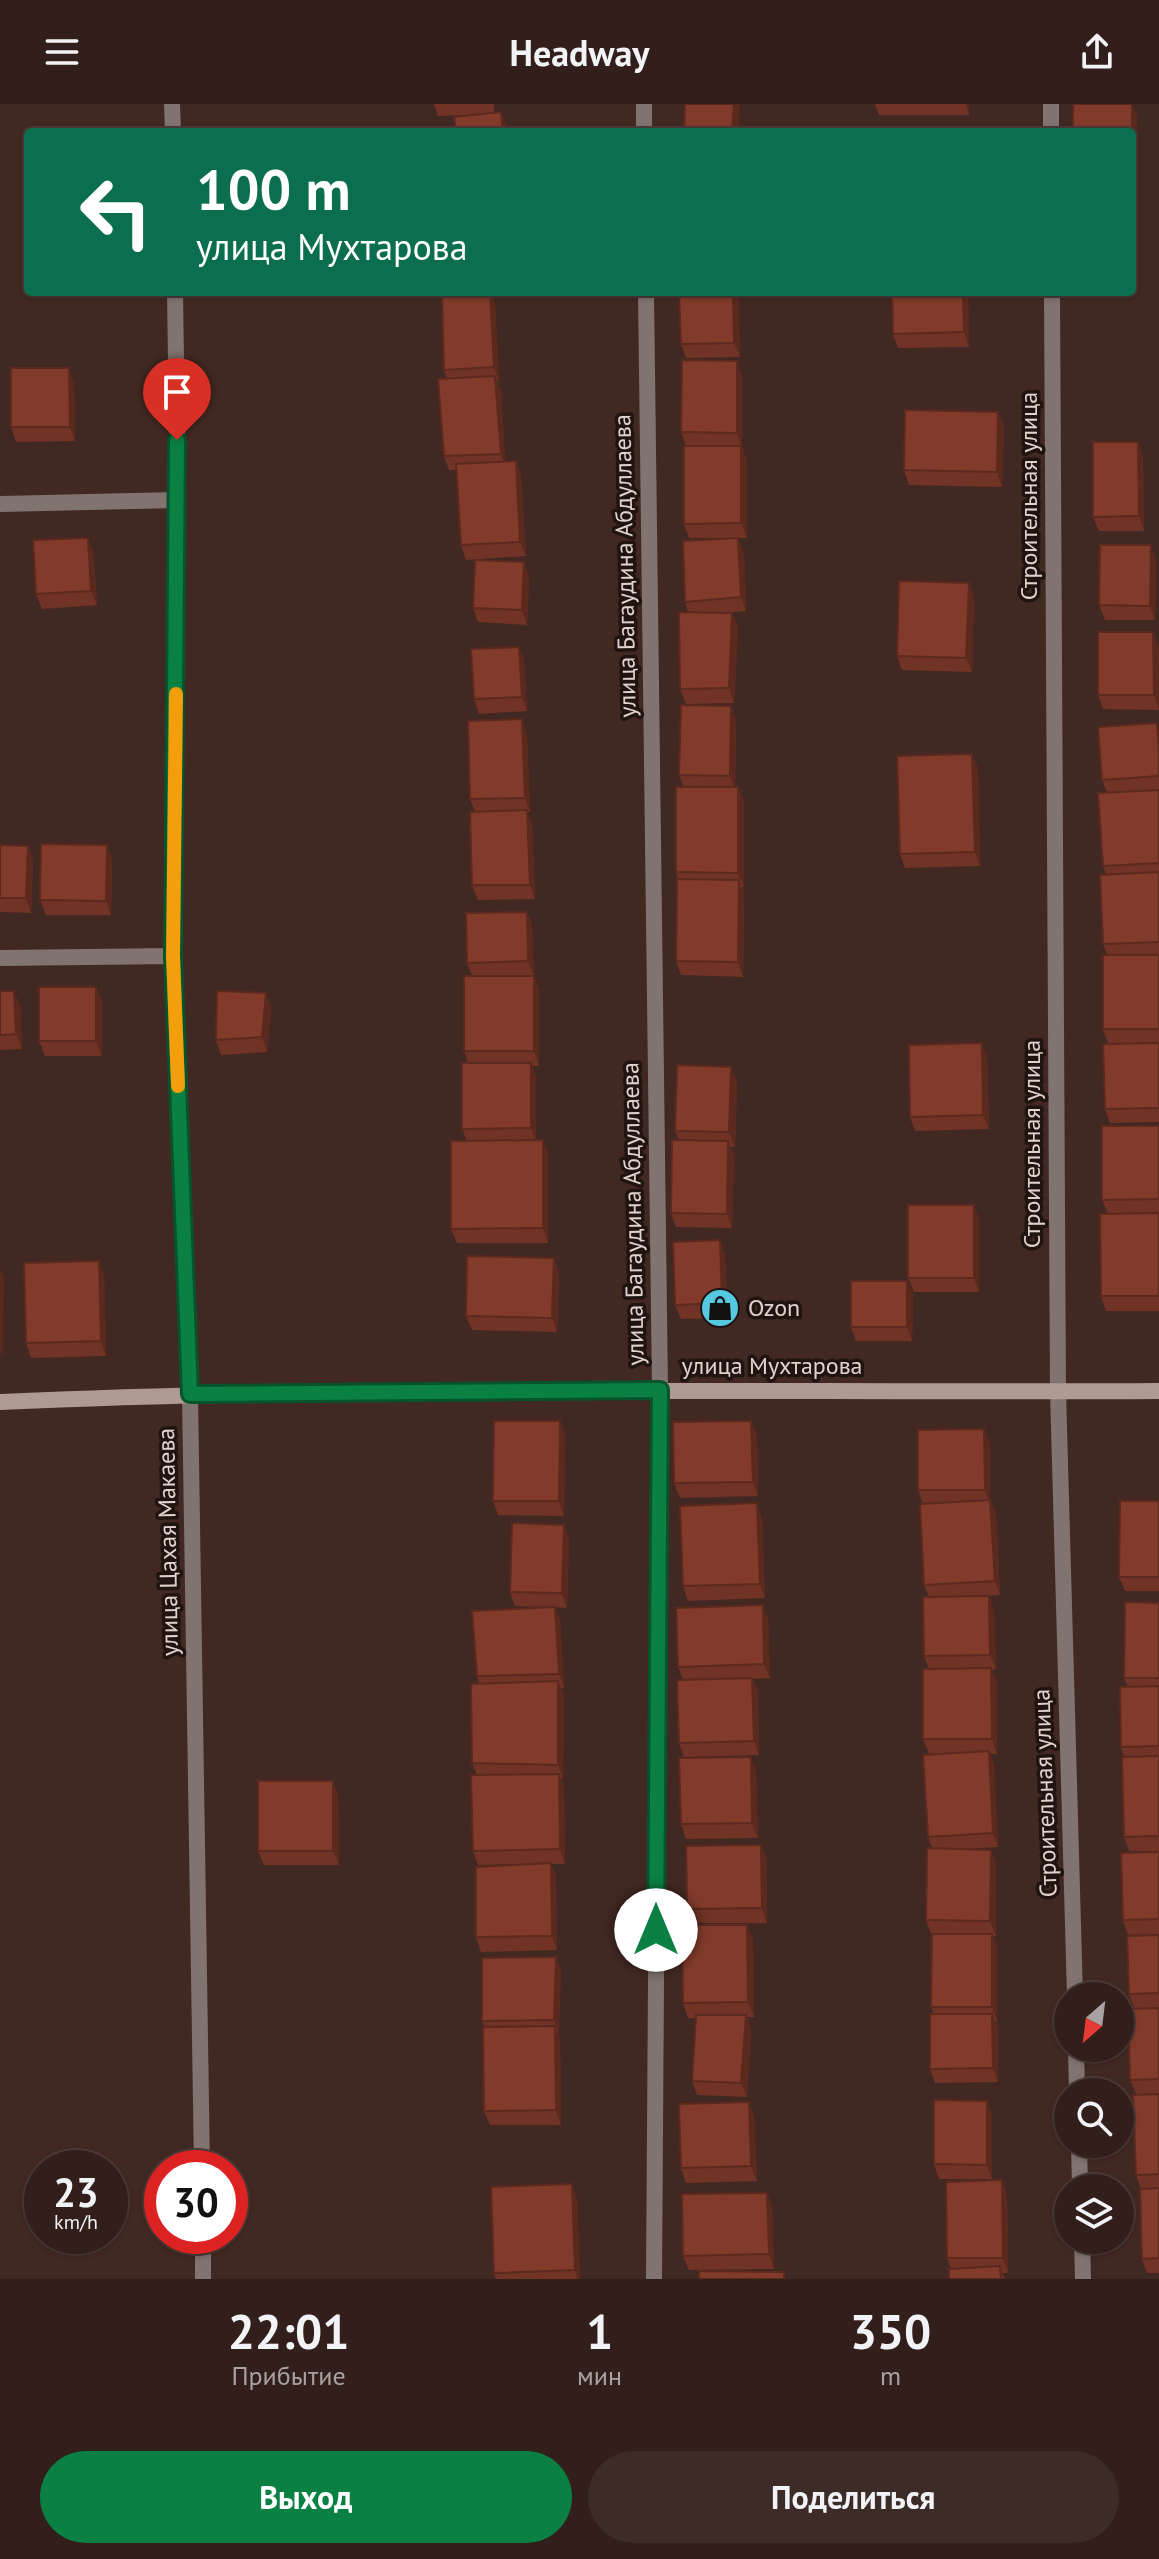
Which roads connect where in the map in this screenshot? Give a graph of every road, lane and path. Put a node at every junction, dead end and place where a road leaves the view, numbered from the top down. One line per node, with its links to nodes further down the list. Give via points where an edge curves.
1 (172, 104): 4 (street)
2 (644, 104): 5 (street)
3 (1051, 104): 6 (street)
4 (173, 128)
5 (644, 128)
6 (1051, 128)
7 (175, 296): 10 (street, улица Цахая Макаева)
8 (646, 296): 14 (street, улица Багаудина Абдуллаева)
9 (1052, 296): 16 (street, Строительная улица)
10 (178, 500): 11 (street); 12 (street, улица Цахая Макаева)
11 (0, 504)
12 (173, 956): 13 (street); 17 (street, улица Цахая Макаева)
13 (0, 958)
14 (660, 1390): 16 (street, улица Мухтарова); 17 (street, улица Мухтарова); 24 (street, улица Багаудина Абдуллаева)
15 (1159, 1391): 16 (street, улица Мухтарова)
16 (1058, 1392): 19 (street, Строительная улица)
17 (190, 1394): 18 (street, улица Мухтарова); 20 (street, улица Цахая Макаева)
18 (0, 1402)
19 (1075, 1982)
20 (202, 2150)
21 (203, 2254): 23 (street)
22 (1082, 2254): 25 (street)
23 (203, 2279)
24 (654, 2279)
25 (1083, 2279)

